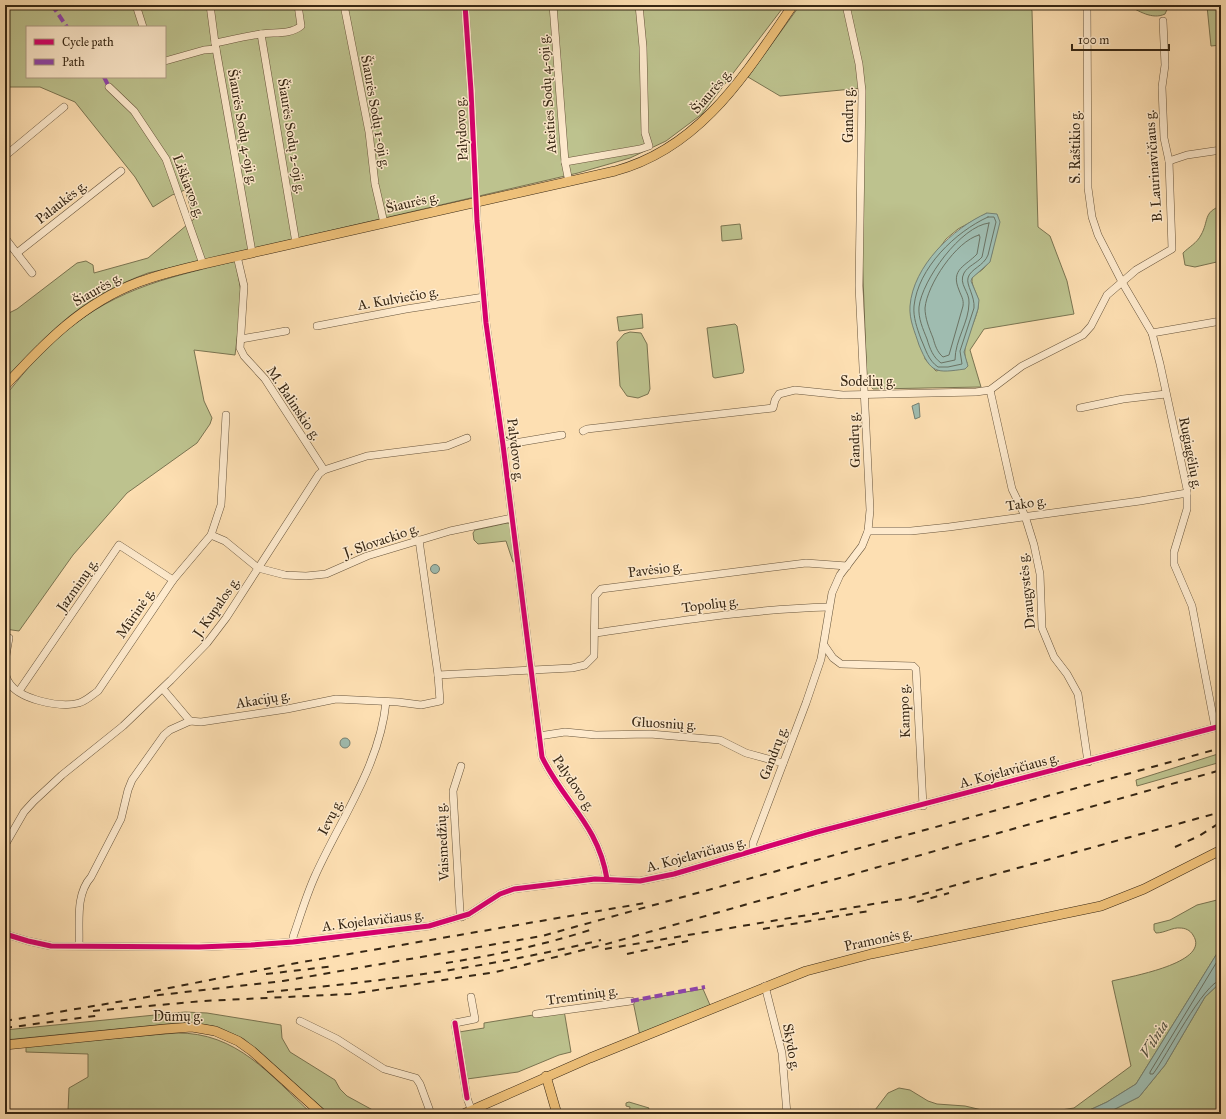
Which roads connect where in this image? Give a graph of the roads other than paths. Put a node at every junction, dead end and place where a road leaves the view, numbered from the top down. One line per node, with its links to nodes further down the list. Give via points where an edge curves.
1 (136, 5): 12 (street)
2 (210, 5): 14 (street, Šiaurės Sodų 4-oji g.)
3 (298, 5): 13 (street, via 298,28 289,32)
4 (344, 5): 27 (street, Šiaurės Sodų 1-oji g.)
5 (465, 5): 26 (street, Palydovo g.)
6 (553, 5): 22 (street, Ateities Sodų 4-oji g.)
7 (639, 5): 18 (street, via 643,47 645,134)
8 (793, 5): 21 (main road, Šiaurės g., via 722,103 686,137)
9 (846, 5): 44 (street, Gandrų g., via 859,64 862,92 859,286)
10 (1087, 5): 35 (street, S. Raštikio g., via 1089,201 1098,235)
11 (1162, 21): 23 (street, B. Laurinavičiaus g., via 1165,65 1162,88 1164,138)
12 (143, 26)
13 (261, 34): 14 (street); 29 (street, Šiaurės Sodų 2-oji g.)
14 (216, 46): 15 (street); 30 (street, Šiaurės Sodų 4-oji g.)
15 (166, 61)
16 (109, 87): 33 (street, Liškiavos g., via 134,111 166,159)
17 (64, 107): 20 (street)
18 (649, 146): 21 (street); 22 (street)
19 (1221, 150): 23 (street, via 1188,155)
20 (5, 156)
21 (656, 156): 25 (main road, Šiaurės g., via 624,169)
22 (565, 162): 25 (street, Ateities Sodų 4-oji g.)
23 (1169, 162): 35 (street, B. Laurinavičiaus g., via 1172,249)
24 (121, 171): 31 (street, Palaukės g.)
25 (569, 182): 26 (main road, Šiaurės g.)
26 (476, 202): 27 (main road, Šiaurės g.); 36 (street, Palydovo g.)
27 (384, 223): 29 (main road, Šiaurės g.)
28 (5, 238): 31 (street)
29 (296, 243): 30 (main road, Šiaurės g.)
30 (252, 252): 32 (main road, Šiaurės g.)
31 (17, 253): 34 (street)
32 (237, 256): 33 (main road, Šiaurės g.); 41 (street, M. Balinskio g., via 244,286)
33 (203, 264): 42 (main road, Šiaurės g., via 139,282 92,305 52,336)
34 (32, 273)
35 (1122, 282): 40 (street, Rugiagėlių g.); 43 (street, via 1107,295 1091,326 1083,335 1022,366)
36 (484, 297): 38 (street, A. Kulviečio g.); 51 (street, Palydovo g.)
37 (1221, 321): 40 (street)
38 (317, 326)
39 (286, 331): 41 (street)
40 (1152, 333): 45 (street, Rugiagėlių g.)
41 (241, 339): 52 (street, M. Balinskio g., via 240,348 244,356 266,379)
42 (5, 386)
43 (990, 390): 44 (street, Sodelių g.); 54 (street, Draugystės g., via 1009,476)
44 (865, 394): 48 (street, Sodelių g., via 790,390 779,394 773,408); 56 (street, Gandrų g., via 870,510)
45 (1167, 396): 46 (street, via 1123,399); 53 (street, Rugiagėlių g.)
46 (1080, 408)
47 (226, 414): 57 (street, Mūrinė g., via 221,505)
48 (583, 431)
49 (562, 435): 51 (street)
50 (467, 438): 52 (street, via 447,446 367,456)
51 (503, 445): 55 (street, Palydovo g.)
52 (324, 470): 60 (street, J. Kupalos g.)
53 (1187, 493): 54 (street, Tako g.); 72 (street, Rugiagėlių g., via 1187,509 1174,552 1174,564 1192,606)
54 (1025, 516): 56 (street, Tako g., via 911,531); 74 (street, Draugystės g., via 1040,574 1042,628 1054,657 1078,694)
55 (512, 518): 58 (street, J. Slovackio g., via 450,530); 66 (street, Palydovo g.)
56 (868, 530): 59 (street, Gandrų g., via 862,546)
57 (211, 535): 60 (street, via 225,541); 61 (street, Mūrinė g.)
58 (420, 540): 60 (street, J. Slovackio g., via 360,558 326,574 285,575); 67 (street, Akacijų g.)
59 (847, 566): 62 (street, Gandrų g., via 835,584); 63 (street, Pavėsio g., via 806,563 601,589 595,596)
60 (258, 568): 68 (street, J. Kupalos g., via 218,630)
61 (173, 580): 69 (street, Mūrinė g., via 102,686 87,699 79,703 53,705); 69 (street, Jazminų g., via 119,545)
62 (829, 607): 63 (street, Topolių g., via 800,607 723,615); 65 (street, Gandrų g.)
63 (594, 633): 66 (street, Pavėsio g., via 594,656 585,665 572,668)
64 (9, 638): 69 (street, Mūrinė g., via 7,678 13,688)
65 (824, 645): 75 (street, Gandrų g.); 77 (street, Kampo g., via 841,664 913,666 916,669)
66 (532, 669): 67 (street, Pavėsio g.); 73 (street, Palydovo g.)
67 (438, 674): 70 (street, Akacijų g., via 438,702 421,705)
68 (163, 689): 71 (street); 78 (street, J. Kupalos g., via 34,800)
69 (19, 691)
70 (386, 702): 71 (street, Akacijų g., via 336,699 201,722); 84 (street, Ievų g., via 375,747 357,793 315,877 293,936)
71 (190, 721): 85 (street, Akacijų g., via 164,735 132,780 121,818 91,877 84,885)
72 (1218, 727): 74 (street, A. Kojelavičiaus g.)
73 (539, 736): 75 (street, Gluosnių g., via 565,732 650,734 720,740 746,753); 81 (street, Palydovo g., via 542,757 548,771 589,828 602,856)
74 (1088, 762): 77 (street, A. Kojelavičiaus g.)
75 (783, 764): 80 (street, Gandrų g., via 753,843)
76 (461, 766): 82 (street, Vaismedžių g., via 453,791 457,881)
77 (923, 806): 80 (street, A. Kojelavičiaus g.)
78 (5, 845)
79 (1221, 850): 86 (main road, Pramonės g., via 1101,906 871,954 820,967)
80 (753, 851): 81 (street, A. Kojelavičiaus g., via 652,879)
81 (607, 879): 82 (street, A. Kojelavičiaus g., via 514,889 500,894)
82 (462, 917): 84 (street, A. Kojelavičiaus g., via 429,926)
83 (5, 934): 85 (street, A. Kojelavičiaus g., via 41,944)
84 (294, 942): 85 (street, A. Kojelavičiaus g., via 199,947)
85 (80, 946)
86 (765, 986): 92 (main road, Pramonės g.); 97 (street, Skydo g., via 782,1054)
87 (471, 996): 93 (street, via 475,1020 455,1023)
88 (631, 1001): 89 (street, Tremtinių g.)
89 (536, 1014)
90 (300, 1021): 95 (street, via 337,1039 384,1069 416,1078)
91 (5, 1045): 94 (main road, Dūmų g., via 164,1028 192,1027 215,1031 238,1041 252,1051)
92 (546, 1076): 93 (main road, Pramonės g.); 96 (main road)
93 (467, 1112)
94 (322, 1114)
95 (431, 1114)
96 (557, 1114)
97 (787, 1114)

